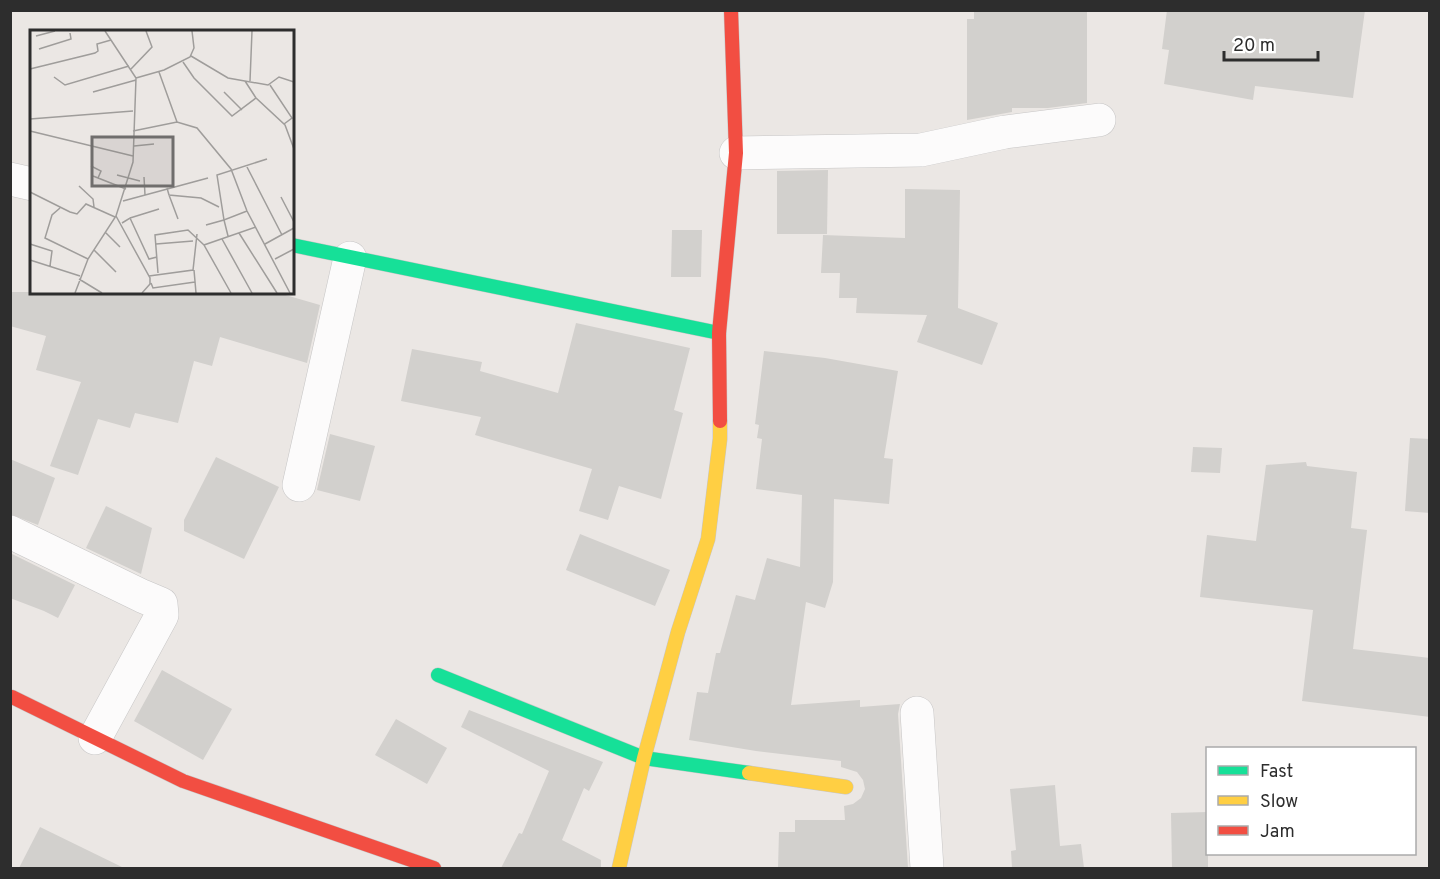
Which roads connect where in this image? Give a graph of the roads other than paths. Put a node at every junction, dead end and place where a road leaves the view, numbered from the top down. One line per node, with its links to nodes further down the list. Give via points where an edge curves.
1 (731, 10): 3 (street)
2 (1099, 120): 3 (street, via 1005,132 921,150)
3 (736, 153): 8 (street)
4 (10, 179): 5 (street)
5 (30, 184)
6 (294, 245): 7 (street)
7 (350, 258): 8 (street); 9 (street)
8 (719, 333): 15 (street, via 720,440 708,539)
9 (299, 485)
10 (10, 532): 14 (street, via 161,604 162,615)
11 (438, 675): 15 (street)
12 (12, 697): 14 (street)
13 (917, 713): 19 (street)
14 (95, 738): 17 (street, via 183,781)
15 (644, 758): 16 (street); 18 (street)
16 (846, 787)
17 (434, 868)
18 (619, 868)
19 (927, 868)

